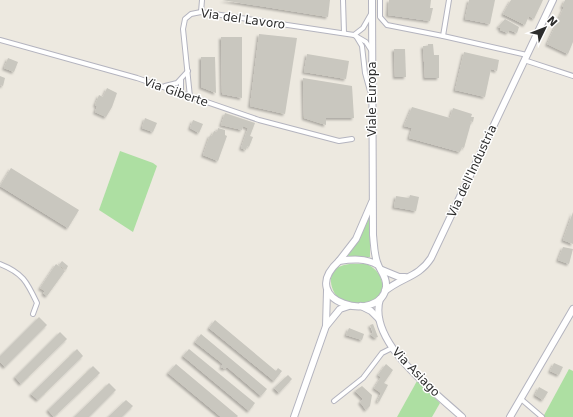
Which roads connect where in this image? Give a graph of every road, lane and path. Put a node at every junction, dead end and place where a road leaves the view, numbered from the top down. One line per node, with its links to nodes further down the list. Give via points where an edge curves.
1 (202, 0): 8 (street)
2 (343, 0): 9 (street)
3 (372, 0): 7 (main road, Viale Europa)
4 (380, 0): 11 (street, via 380,17 387,25)
5 (449, 0): 11 (street)
6 (553, 0): 14 (main road, Via dell'Industria)
7 (372, 10): 10 (street, via 363,28); 13 (main road, Viale Europa)
8 (201, 12): 9 (street, Via del Lavoro); 15 (street, Via del Lavoro, via 191,14 185,19 183,29)
9 (344, 33): 10 (street, Via del Lavoro)
10 (354, 35): 13 (street, Via del Lavoro, via 366,42); 22 (street, via 362,46 365,73)
11 (443, 36): 14 (street)
12 (0, 40): 19 (street, Via Giberte)
13 (372, 52): 22 (main road, Viale Europa)
14 (525, 58): 16 (street); 28 (main road, Via dell'Industria, via 431,258 425,268)
15 (188, 70): 17 (street); 18 (street, Via del Lavoro)
16 (573, 76)
17 (181, 80): 19 (street); 20 (street)
18 (189, 84): 20 (street); 21 (street, Via del Lavoro)
19 (163, 86): 20 (street, Via Giberte)
20 (181, 93): 21 (street, Via Giberte)
21 (190, 97): 23 (street, Via Giberte, via 258,120 339,141)
22 (373, 99): 24 (main road, Viale Europa)
23 (352, 139)
24 (373, 199): 25 (main road, via 356,239); 27 (main road, Viale Europa, via 374,254)
25 (339, 261): 27 (main road, via 367,260); 29 (main road, via 327,276)
26 (0, 264): 35 (street, via 20,274 30,288 37,303)
27 (380, 267): 28 (main road); 30 (main road, via 385,278)
28 (406, 278): 30 (main road, Via dell'Industria)
29 (326, 287): 32 (main road, via 333,299); 37 (main road)
30 (385, 291): 31 (main road)
31 (380, 299): 33 (main road, via 369,305); 36 (main road)
32 (349, 306): 33 (main road); 37 (main road, via 340,309)
33 (358, 306): 36 (main road, via 371,311)
34 (573, 309): 39 (main road)
35 (33, 314)
36 (380, 321): 38 (main road, Via Asiago)
37 (326, 326): 41 (main road)
38 (392, 348): 40 (street, via 382,353 363,378); 42 (main road, Via Asiago, via 410,370)
39 (521, 399): 43 (main road); 44 (street)
40 (334, 401)
41 (294, 417)
42 (462, 417)
43 (510, 417)
44 (542, 417)

